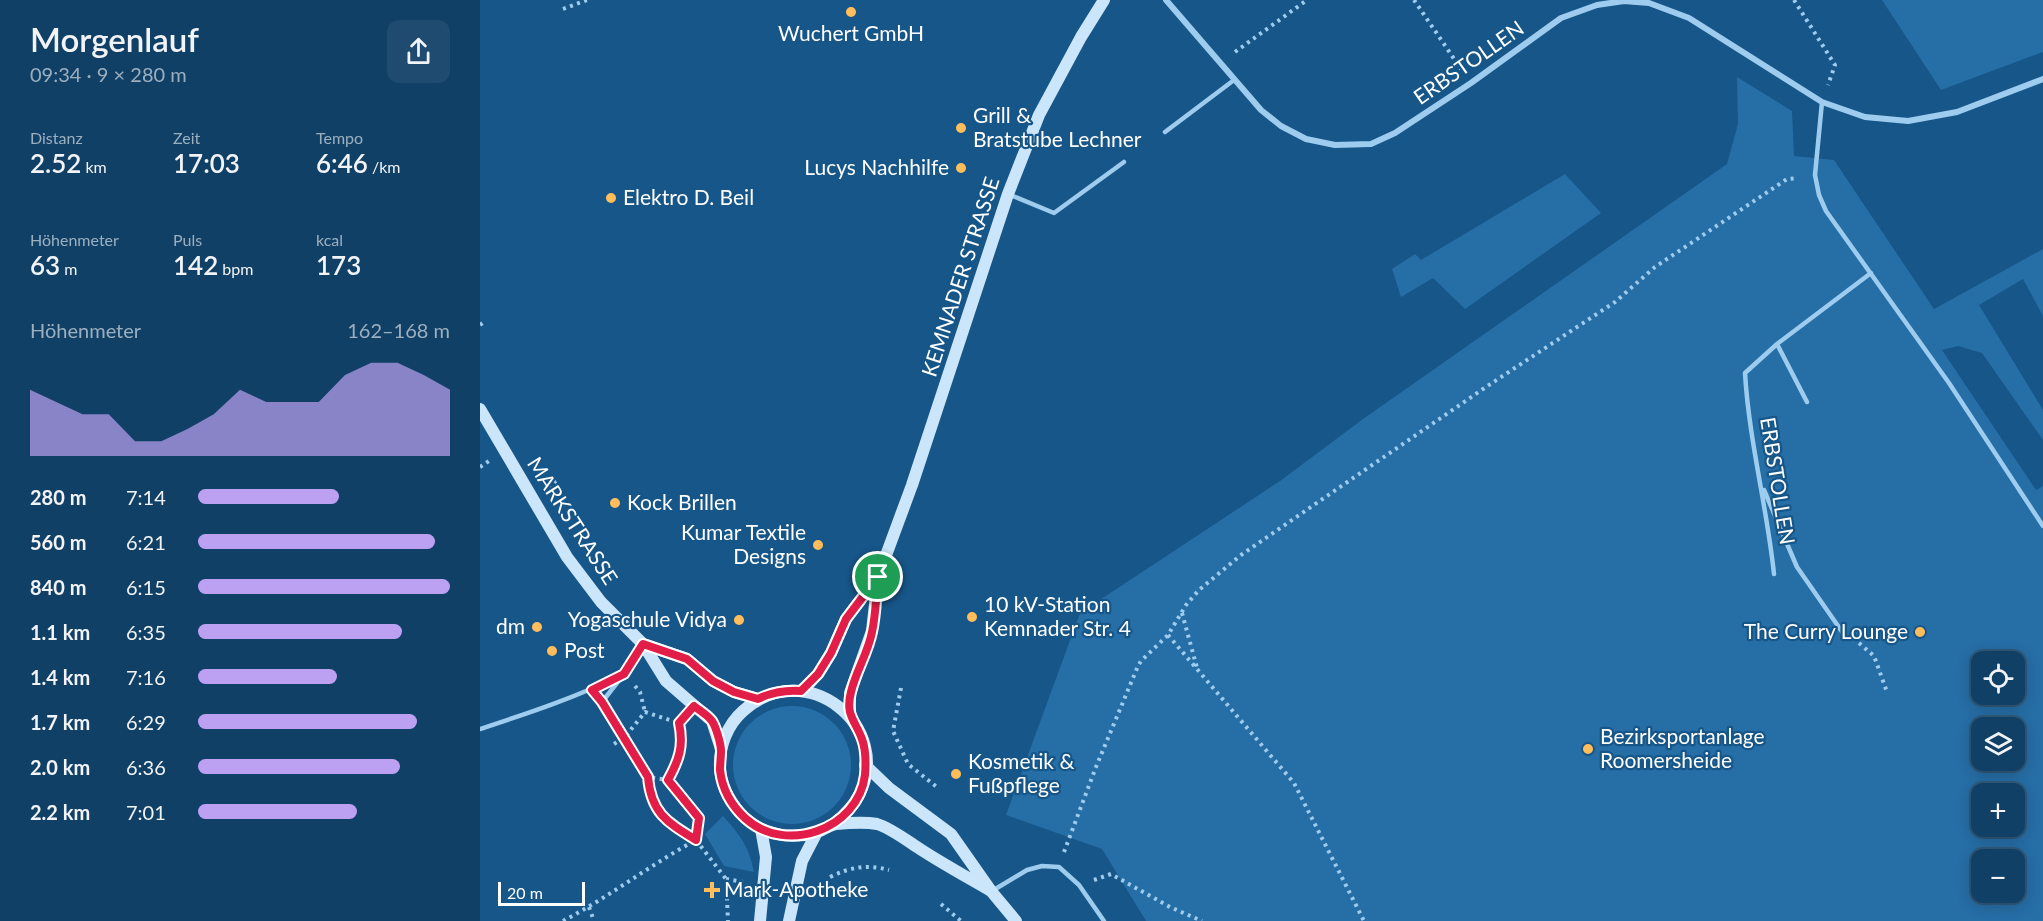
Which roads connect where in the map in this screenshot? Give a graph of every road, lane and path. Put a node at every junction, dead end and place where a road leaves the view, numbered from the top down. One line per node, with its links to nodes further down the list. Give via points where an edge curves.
1 (587, 0): 7 (path)
2 (1104, 0): 16 (main road, KEMNADER STRASSE, via 1039,115)
3 (1166, 0): 8 (street, ERBSTOLLEN)
4 (1307, 0): 8 (path)
5 (1414, 0): 11 (path)
6 (1794, 0): 12 (path, via 1835,65)
7 (563, 9)
8 (1219, 63): 10 (street, ERBSTOLLEN)
9 (2043, 79): 12 (street, ERBSTOLLEN, via 1958,112 1908,121 1864,117)
10 (1234, 80): 11 (street, ERBSTOLLEN, via 1281,126 1306,139 1335,145 1371,144 1395,133); 13 (lane)
11 (1471, 83): 12 (street, ERBSTOLLEN, via 1561,18 1597,5 1624,1 1649,3 1689,18)
12 (1822, 102): 15 (lane)
13 (1165, 132)
14 (1124, 162): 16 (lane, via 1054,213)
15 (1815, 175): 17 (lane, via 1826,211); 25 (path, via 1787,179 1655,267 1615,302 1241,555 1199,590)
16 (1008, 194): 24 (main road, KEMNADER STRASSE, via 916,475)
17 (1871, 273): 18 (lane, ERBSTOLLEN); 22 (lane)
18 (1777, 344): 19 (lane); 21 (lane, ERBSTOLLEN, via 1745,373)
19 (1807, 402)
20 (480, 409): 28 (main road, MARKSTRASSE, via 567,557 601,602)
21 (1760, 482): 23 (lane, ERBSTOLLEN); 27 (lane, via 1797,567)
22 (2043, 526)
23 (1774, 574)
24 (878, 577): 33 (main road, KEMNADER STRASSE, via 846,619 818,674); 39 (main road, KEMNADER STRASSE, via 872,632 850,693)
25 (1182, 613): 26 (path); 30 (path)
26 (1168, 635): 30 (path); 53 (path, via 1138,666)
27 (1845, 636)
28 (643, 644): 31 (lane); 35 (main road, MARKSTRASSE, via 687,659 713,681); 37 (main road, MARKSTRASSE, via 666,681)
29 (1863, 645): 34 (path, via 1874,657)
30 (1198, 671): 69 (path, via 1294,783)
31 (624, 674): 36 (lane); 38 (path, via 640,692); 41 (lane, via 554,705)
32 (901, 688): 48 (path, via 893,731 908,764)
33 (801, 691): 35 (main road, via 788,690); 39 (main road, via 825,697)
34 (1887, 692)
35 (758, 699): 44 (main road, via 738,715)
36 (602, 702): 42 (path)
37 (694, 706): 40 (path); 44 (main road, MARKSTRASSE, via 712,721)
38 (645, 712): 40 (path); 42 (path)
39 (850, 717): 45 (main road, via 862,739)
40 (679, 723): 47 (path, via 679,761)
41 (480, 729)
42 (625, 737): 43 (path); 46 (path)
43 (614, 744)
44 (721, 749): 50 (main road, via 720,769 728,795 745,819)
45 (865, 765): 49 (main road, via 859,795); 57 (main road, via 951,834)
46 (648, 777): 47 (path); 52 (path, via 649,791 661,817)
47 (668, 780): 52 (path, via 699,818)
48 (938, 788)
49 (834, 824): 51 (main road); 57 (main road, via 878,824)
50 (761, 829): 51 (main road, via 779,835); 63 (main road, via 766,857)
51 (817, 832): 64 (main road, via 802,861)
52 (696, 840): 59 (path); 62 (path, via 726,879)
53 (1059, 867): 56 (lane); 57 (lane, via 1027,870)
54 (889, 870): 55 (path, via 872,866)
55 (830, 877)
56 (1079, 885): 67 (lane); 68 (path, via 1111,874)
57 (991, 891): 66 (main road)
58 (941, 904): 65 (path)
59 (589, 907): 60 (path); 61 (path)
60 (563, 921)
61 (594, 921)
62 (728, 921)
63 (760, 921)
64 (789, 921)
65 (961, 921)
66 (1016, 921)
67 (1104, 921)
68 (1202, 921)
69 (1364, 921)

